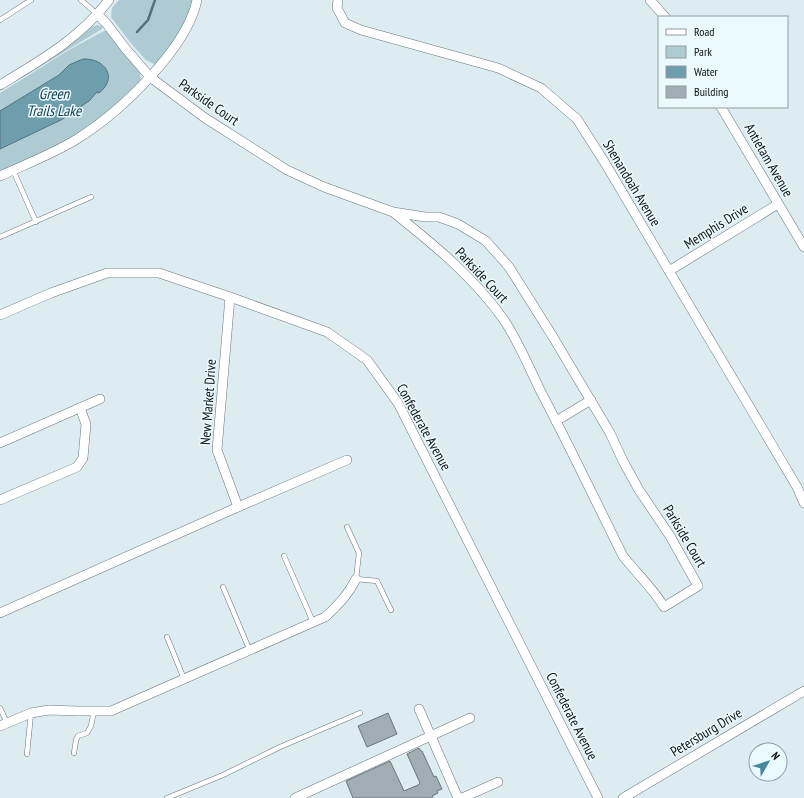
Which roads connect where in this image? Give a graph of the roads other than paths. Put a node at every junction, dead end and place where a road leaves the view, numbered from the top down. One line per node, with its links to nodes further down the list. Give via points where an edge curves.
1 (31, 0): 9 (lane)
2 (80, 0): 7 (lane)
3 (109, 0): 7 (street)
4 (197, 0): 10 (street, via 178,42 167,59)
5 (338, 0): 21 (street, Shenandoah Avenue, via 337,8 345,23 360,30 498,68 540,88 577,119)
6 (650, 0): 8 (street)
7 (97, 14): 10 (street, Parkside Court); 11 (street, via 81,32 62,46)
8 (664, 16)
9 (0, 20)
10 (150, 76): 13 (street, via 124,103 78,139); 17 (street, Parkside Court, via 205,118 287,170 324,188)
11 (0, 85)
12 (723, 108): 16 (street, Antietam Avenue)
13 (13, 170): 14 (street); 18 (lane)
14 (0, 176)
15 (91, 198): 18 (lane)
16 (778, 204): 20 (street, Antietam Avenue); 21 (street, Memphis Drive)
17 (393, 212): 25 (street, Parkside Court, via 425,218 439,217 458,224 486,241 509,268); 27 (street, Parkside Court, via 452,262 493,306 512,334)
18 (36, 222): 19 (lane)
19 (0, 237)
20 (804, 247)
21 (669, 271): 31 (street, Shenandoah Avenue, via 793,480)
22 (230, 297): 23 (street, Confederate Avenue, via 159,273 107,273); 32 (street, New Market Drive, via 217,450); 59 (street, Confederate Avenue, via 327,332 367,360 398,403)
23 (0, 315)
24 (100, 399): 26 (street)
25 (591, 400): 27 (street); 27 (street, Parkside Court, via 636,484 670,536 698,586 664,607 657,595 622,556)
26 (80, 408): 28 (street); 30 (street, via 86,424 83,458 77,467)
27 (556, 421)
28 (0, 443)
29 (347, 460): 32 (street)
30 (0, 500)
31 (804, 503)
32 (238, 506): 38 (street)
33 (347, 527): 35 (lane, via 359,553)
34 (284, 556): 39 (lane)
35 (356, 580): 37 (lane, via 378,581); 39 (street, via 340,604)
36 (222, 587): 41 (lane)
37 (390, 610)
38 (0, 612)
39 (314, 623): 41 (street)
40 (167, 637): 42 (lane)
41 (250, 651): 42 (street)
42 (184, 679): 46 (street, via 111,711)
43 (804, 691): 60 (street, Petersburg Drive)
44 (0, 708): 50 (lane)
45 (419, 709): 51 (street)
46 (94, 711): 47 (street, via 49,710); 52 (lane, via 87,733 78,736 76,740)
47 (31, 713): 50 (street); 53 (lane)
48 (360, 713): 55 (lane)
49 (470, 718): 51 (street)
50 (4, 725)
51 (431, 736): 56 (street); 57 (street)
52 (74, 753)
53 (27, 754)
54 (498, 782): 58 (street)
55 (167, 798)
56 (295, 798)
57 (458, 798)
58 (462, 798)
59 (598, 798)
60 (623, 798)

